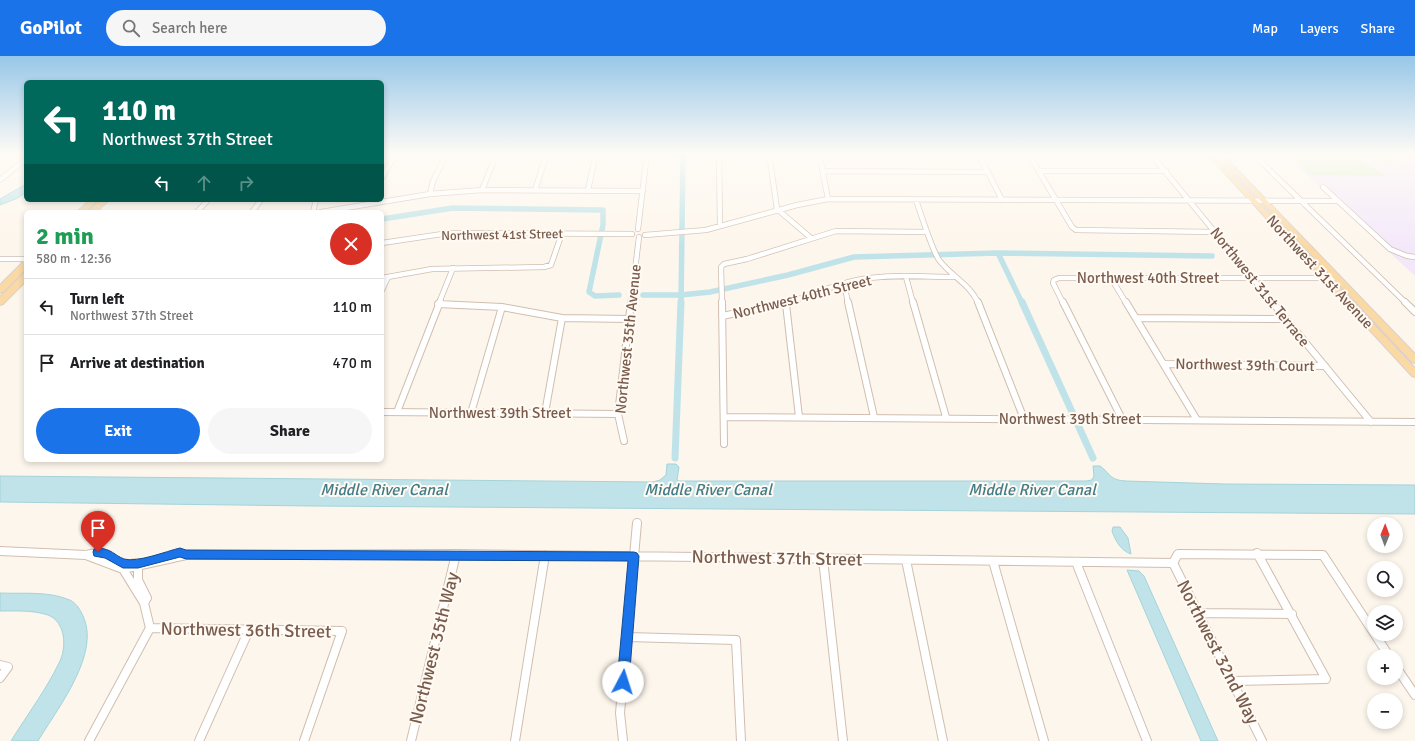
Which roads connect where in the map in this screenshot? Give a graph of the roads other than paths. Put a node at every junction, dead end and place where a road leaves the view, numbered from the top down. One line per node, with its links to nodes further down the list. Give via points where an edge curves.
1 (432, 185): 20 (street)
2 (484, 185): 16 (street)
3 (537, 185): 17 (street)
4 (589, 185): 18 (street)
5 (644, 185): 19 (street)
6 (719, 185): 40 (street)
7 (773, 185): 39 (street)
8 (825, 185): 21 (street)
9 (994, 185): 24 (street)
10 (1047, 185): 25 (street)
11 (1177, 185): 26 (street, Northwest 31st Terrace)
12 (1239, 185): 27 (main road, Northwest 31st Avenue)
13 (1249, 185): 28 (main road, Northwest 31st Avenue)
14 (1285, 185): 29 (street)
15 (1323, 187): 34 (street)
16 (482, 190): 17 (street); 20 (street)
17 (535, 190): 18 (street)
18 (588, 190): 19 (street)
19 (643, 191): 41 (street)
20 (430, 194): 22 (street)
21 (828, 199): 23 (street); 39 (street)
22 (384, 200)
23 (916, 200): 24 (street); 42 (street)
24 (1002, 200): 25 (street)
25 (1056, 200): 26 (street); 43 (street, via 1076,230)
26 (1190, 201): 27 (street); 43 (street, Northwest 31st Terrace)
27 (1254, 201): 28 (street); 60 (main road, Northwest 31st Avenue)
28 (1264, 201): 29 (street); 61 (main road, Northwest 31st Avenue)
29 (1302, 201): 34 (street); 69 (street)
30 (92, 202): 35 (main road)
31 (103, 202): 36 (main road)
32 (206, 202): 37 (street)
33 (372, 202): 38 (street)
34 (1338, 202): 48 (street, via 1390,249)
35 (83, 210)
36 (94, 210)
37 (199, 210)
38 (331, 210)
39 (777, 210): 40 (street); 46 (street)
40 (720, 226): 45 (street, via 685,232)
41 (634, 232): 44 (street, Northwest 41st Street); 45 (street); 45 (street)
42 (927, 232): 46 (street, via 836,231); 55 (street, via 938,259)
43 (1215, 232): 59 (street, Northwest 31st Terrace)
44 (562, 233): 47 (street, Northwest 41st Street, via 450,233); 52 (street, via 551,265)
45 (643, 234): 73 (street, Northwest 35th Avenue)
46 (811, 238): 70 (street, via 720,267)
47 (384, 243)
48 (1415, 257)
49 (0, 259): 50 (street)
50 (24, 259)
51 (24, 266): 64 (main road)
52 (453, 268): 53 (street); 66 (street)
53 (388, 277): 57 (street); 63 (street)
54 (906, 277): 55 (street, Northwest 40th Street); 62 (street, Northwest 40th Street); 87 (street)
55 (954, 277): 88 (street, via 974,293)
56 (24, 278): 65 (main road)
57 (384, 278)
58 (1111, 278): 59 (street, Northwest 40th Street); 72 (street); 89 (street, Northwest 40th Street, via 1059,278 1053,283)
59 (1253, 278): 60 (street, Northwest 40th Street); 74 (street, Northwest 31st Terrace)
60 (1326, 278): 61 (street, Northwest 40th Street); 78 (main road, Northwest 31st Avenue)
61 (1338, 278): 75 (main road, Northwest 31st Avenue)
62 (844, 283): 67 (street, Northwest 40th Street); 86 (street)
63 (384, 286)
64 (0, 290)
65 (0, 302)
66 (438, 304): 68 (street); 80 (street)
67 (786, 304): 70 (street, Northwest 40th Street); 85 (street)
68 (502, 307): 71 (street); 81 (street)
69 (1415, 312)
70 (722, 316): 84 (street)
71 (562, 318): 73 (street); 82 (street)
72 (1136, 318): 74 (street); 76 (street)
73 (629, 319): 83 (street, Northwest 35th Avenue)
74 (1286, 319): 77 (street, Northwest 31st Terrace)
75 (1415, 360)
76 (1165, 364): 77 (street, Northwest 39th Court); 90 (street)
77 (1325, 366): 91 (street, Northwest 31st Terrace)
78 (1415, 374)
79 (384, 412): 80 (street, Northwest 39th Street)
80 (397, 412): 81 (street, Northwest 39th Street)
81 (471, 413): 82 (street, Northwest 39th Street)
82 (545, 414): 83 (street, Northwest 39th Street)
83 (618, 414): 93 (street, Northwest 35th Avenue)
84 (724, 417): 85 (street, Northwest 39th Street); 94 (street)
85 (799, 417): 86 (street, Northwest 39th Street)
86 (874, 417): 87 (street, Northwest 39th Street)
87 (946, 417): 88 (street, Northwest 39th Street)
88 (1024, 419): 89 (street, Northwest 39th Street)
89 (1122, 420): 90 (street, Northwest 39th Street)
90 (1197, 420): 91 (street, Northwest 39th Street)
91 (1371, 422): 92 (street, Northwest 39th Street)
92 (1415, 422)
93 (624, 441)
94 (724, 444)
95 (637, 523): 100 (street)
96 (0, 551): 107 (street, via 86,555)
97 (1257, 553): 105 (street, via 1178,554); 110 (street); 114 (street, via 1323,555)
98 (456, 554): 99 (street, Northwest 37th Street); 106 (street, Northwest 37th Street, via 186,555); 123 (street, Northwest 35th Way)
99 (546, 555): 100 (street, Northwest 37th Street); 124 (street)
100 (634, 556): 101 (street, Northwest 37th Street); 113 (street)
101 (823, 559): 102 (street, Northwest 37th Street); 127 (street)
102 (906, 560): 103 (street, Northwest 37th Street); 128 (street)
103 (993, 561): 104 (street, Northwest 37th Street); 129 (street)
104 (1076, 562): 105 (street, Northwest 37th Street); 130 (street)
105 (1173, 563): 109 (street, Northwest 32nd Way)
106 (137, 565): 107 (street, Northwest 37th Street); 108 (street, via 138,580 147,598)
107 (124, 566): 108 (street)
108 (144, 603): 111 (street)
109 (1198, 613): 110 (street); 118 (street, Northwest 32nd Way)
110 (1292, 614): 118 (street, via 1326,679)
111 (150, 628): 112 (street, Northwest 36th Street); 120 (street)
112 (249, 630): 121 (street); 122 (street, Northwest 36th Street, via 342,631)
113 (627, 637): 125 (street, via 620,713); 126 (street, via 736,640)
114 (1384, 649)
115 (4, 666): 117 (street)
116 (1403, 677): 119 (street)
117 (0, 678)
118 (1233, 682): 131 (street, Northwest 32nd Way)
119 (1415, 695)
120 (89, 741)
121 (198, 741)
122 (304, 741)
123 (411, 741)
124 (514, 741)
125 (623, 741)
126 (741, 741)
127 (843, 741)
128 (943, 741)
129 (1044, 741)
130 (1147, 741)
131 (1262, 741)

